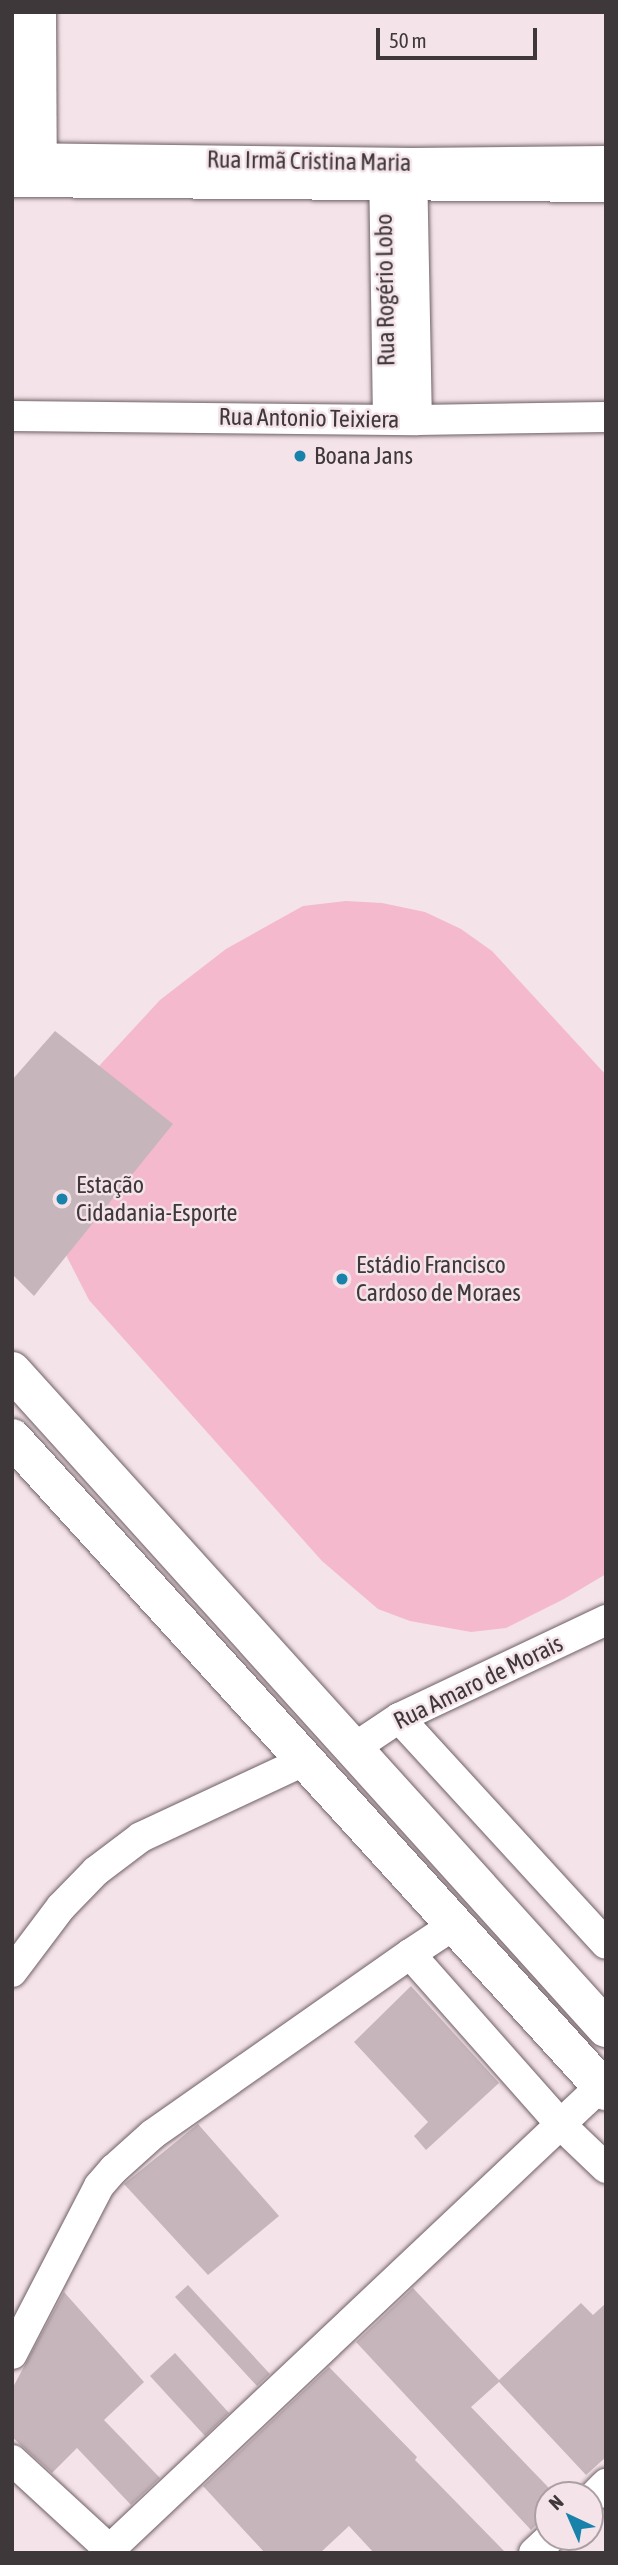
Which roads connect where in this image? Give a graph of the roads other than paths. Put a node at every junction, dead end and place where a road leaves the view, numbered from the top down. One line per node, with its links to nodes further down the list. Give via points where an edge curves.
1 (19, 12): 3 (street)
2 (41, 12): 3 (street)
3 (24, 170): 4 (street, Rua Irmã Cristina Maria)
4 (398, 173): 5 (street, Rua Irmã Cristina Maria); 8 (street, Rua Rogério Lobo)
5 (597, 174)
6 (12, 415): 8 (street, Rua Antonio Teixiera)
7 (606, 417): 8 (street, Rua Antonio Teixiera)
8 (402, 419)
9 (12, 1371): 13 (main road)
10 (15, 1445): 14 (main road)
11 (606, 1620): 12 (street, Rua Amaro de Morais)
12 (399, 1718): 13 (street, Rua Amaro de Morais); 16 (street)
13 (354, 1748): 19 (main road)
14 (306, 1760): 15 (main road); 18 (street, via 141,1837 96,1871 61,1907)
15 (454, 1925): 17 (street); 20 (main road)
16 (602, 1932)
17 (410, 1954): 21 (street); 23 (street, via 153,2134 114,2169 99,2186)
18 (12, 1972)
19 (606, 2028)
20 (603, 2089): 21 (street)
21 (562, 2126): 22 (street); 25 (street)
22 (606, 2168)
23 (12, 2354)
24 (12, 2460): 25 (street)
25 (109, 2552)

